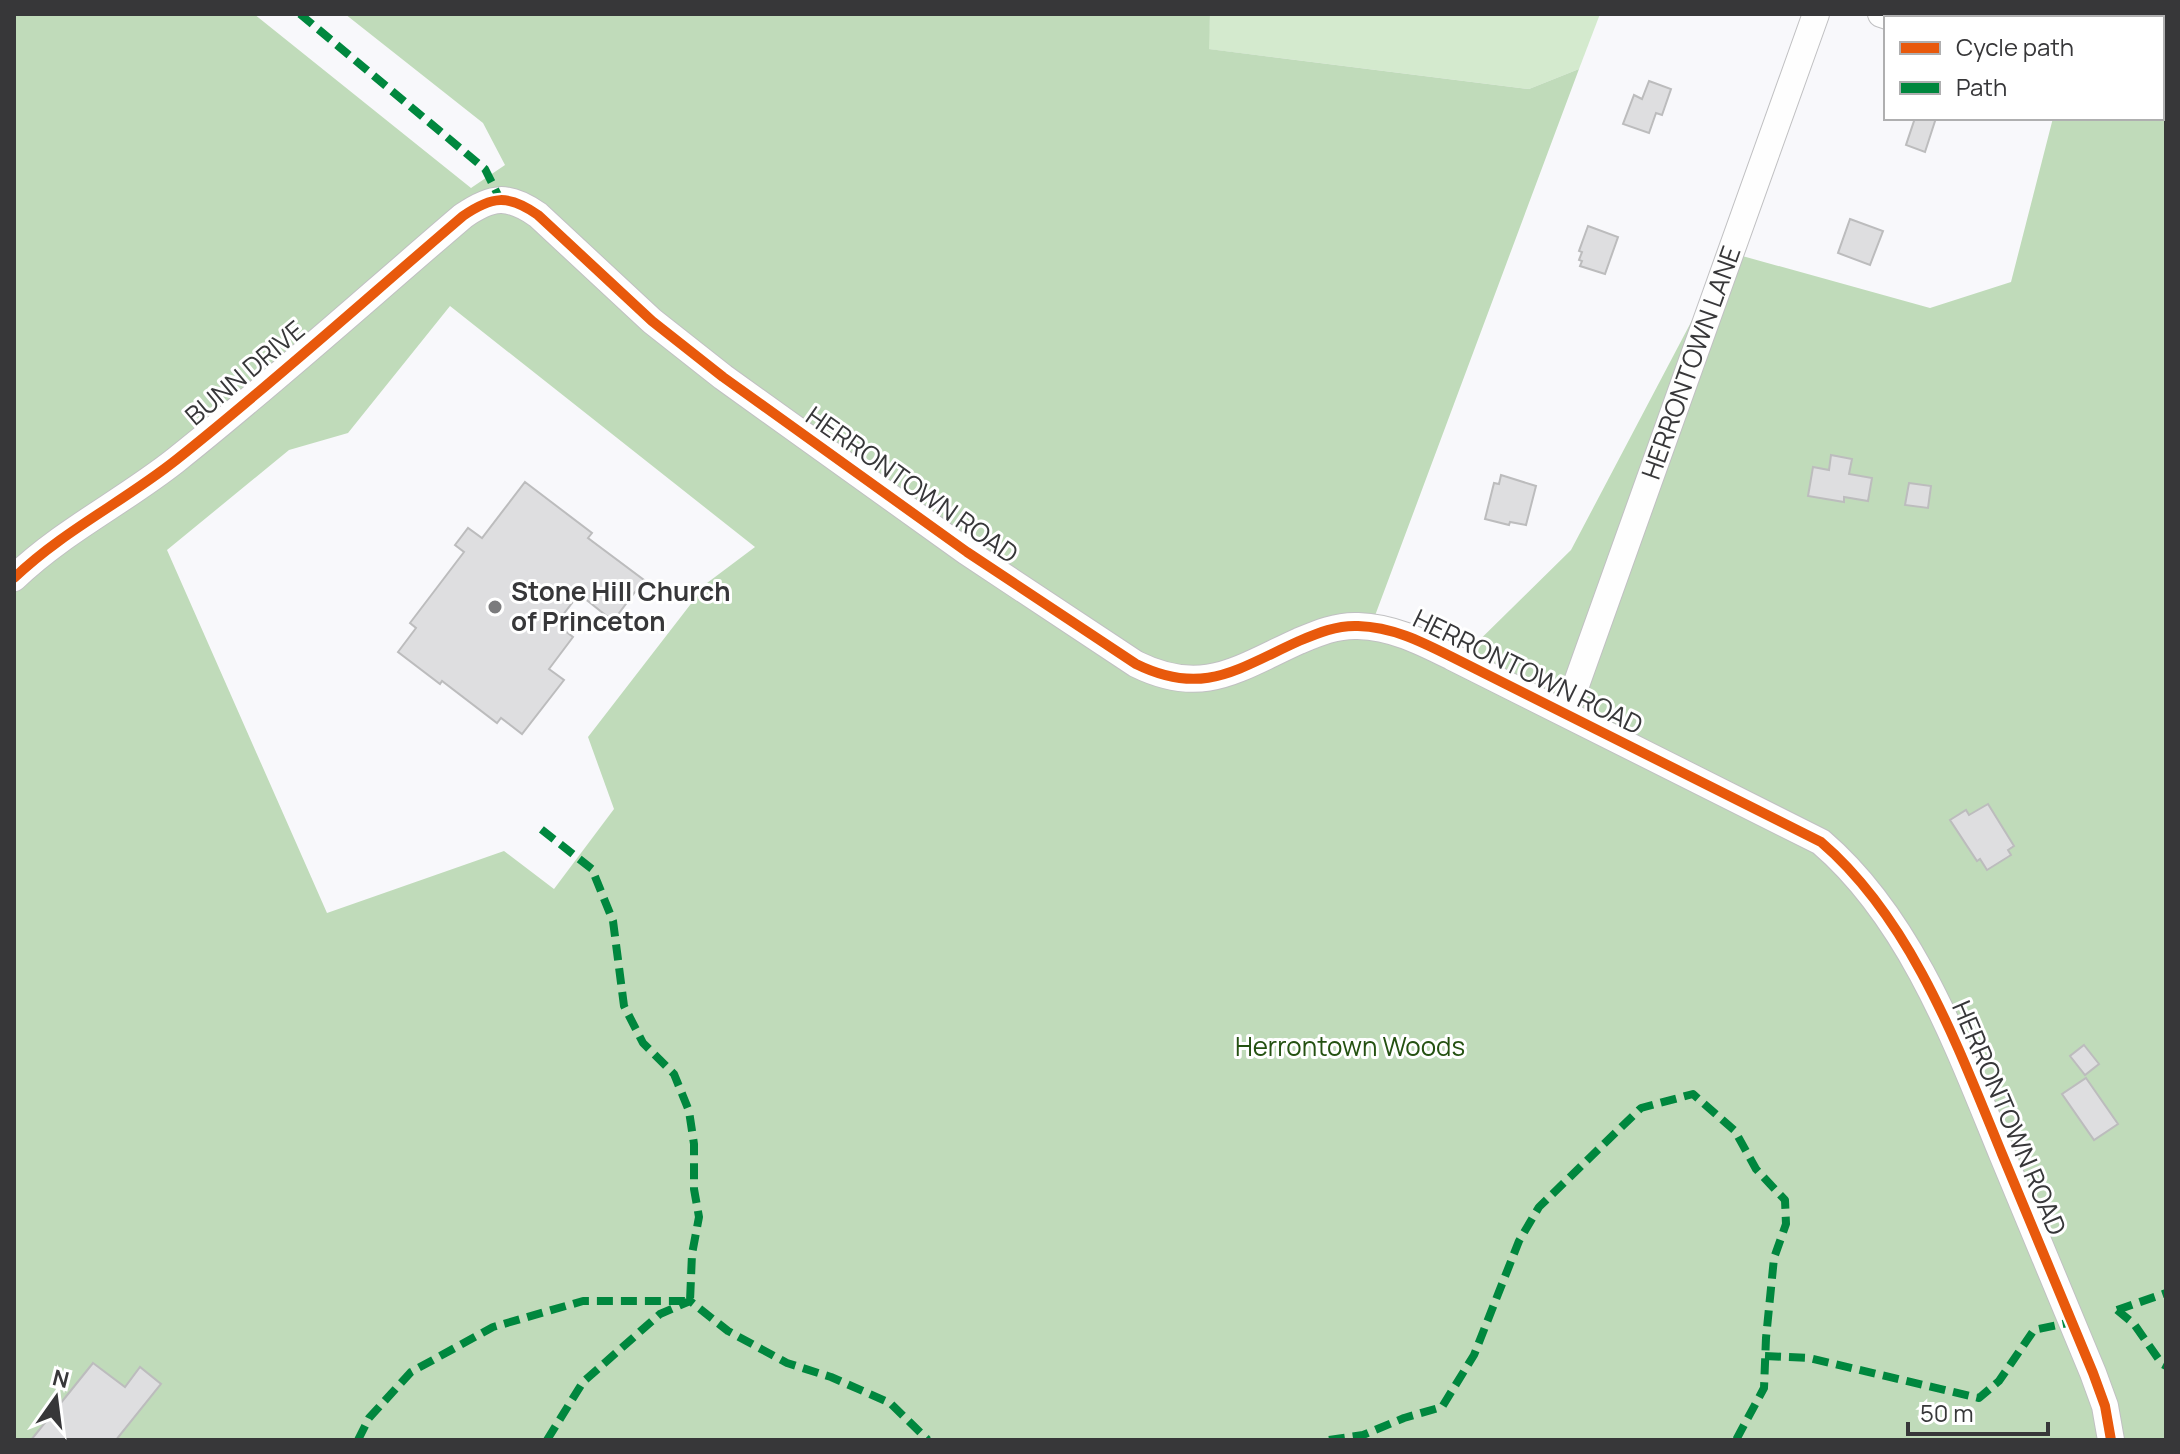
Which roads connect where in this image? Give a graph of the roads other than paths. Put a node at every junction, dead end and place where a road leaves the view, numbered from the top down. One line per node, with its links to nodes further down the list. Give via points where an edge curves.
1 (1816, 14): 4 (street, HERRONTOWN LANE)
2 (500, 199): 3 (street, BUNN DRIVE, via 463,216 204,437 66,533); 4 (street, HERRONTOWN ROAD, via 538,215 652,321 791,426 967,552 1157,674 1179,680 1211,678 1316,634 1357,626 1407,636)
3 (14, 578)
4 (1566, 713): 5 (street, HERRONTOWN ROAD, via 1821,842 1874,898 1911,955 1969,1072 2093,1373)
5 (2111, 1440)

